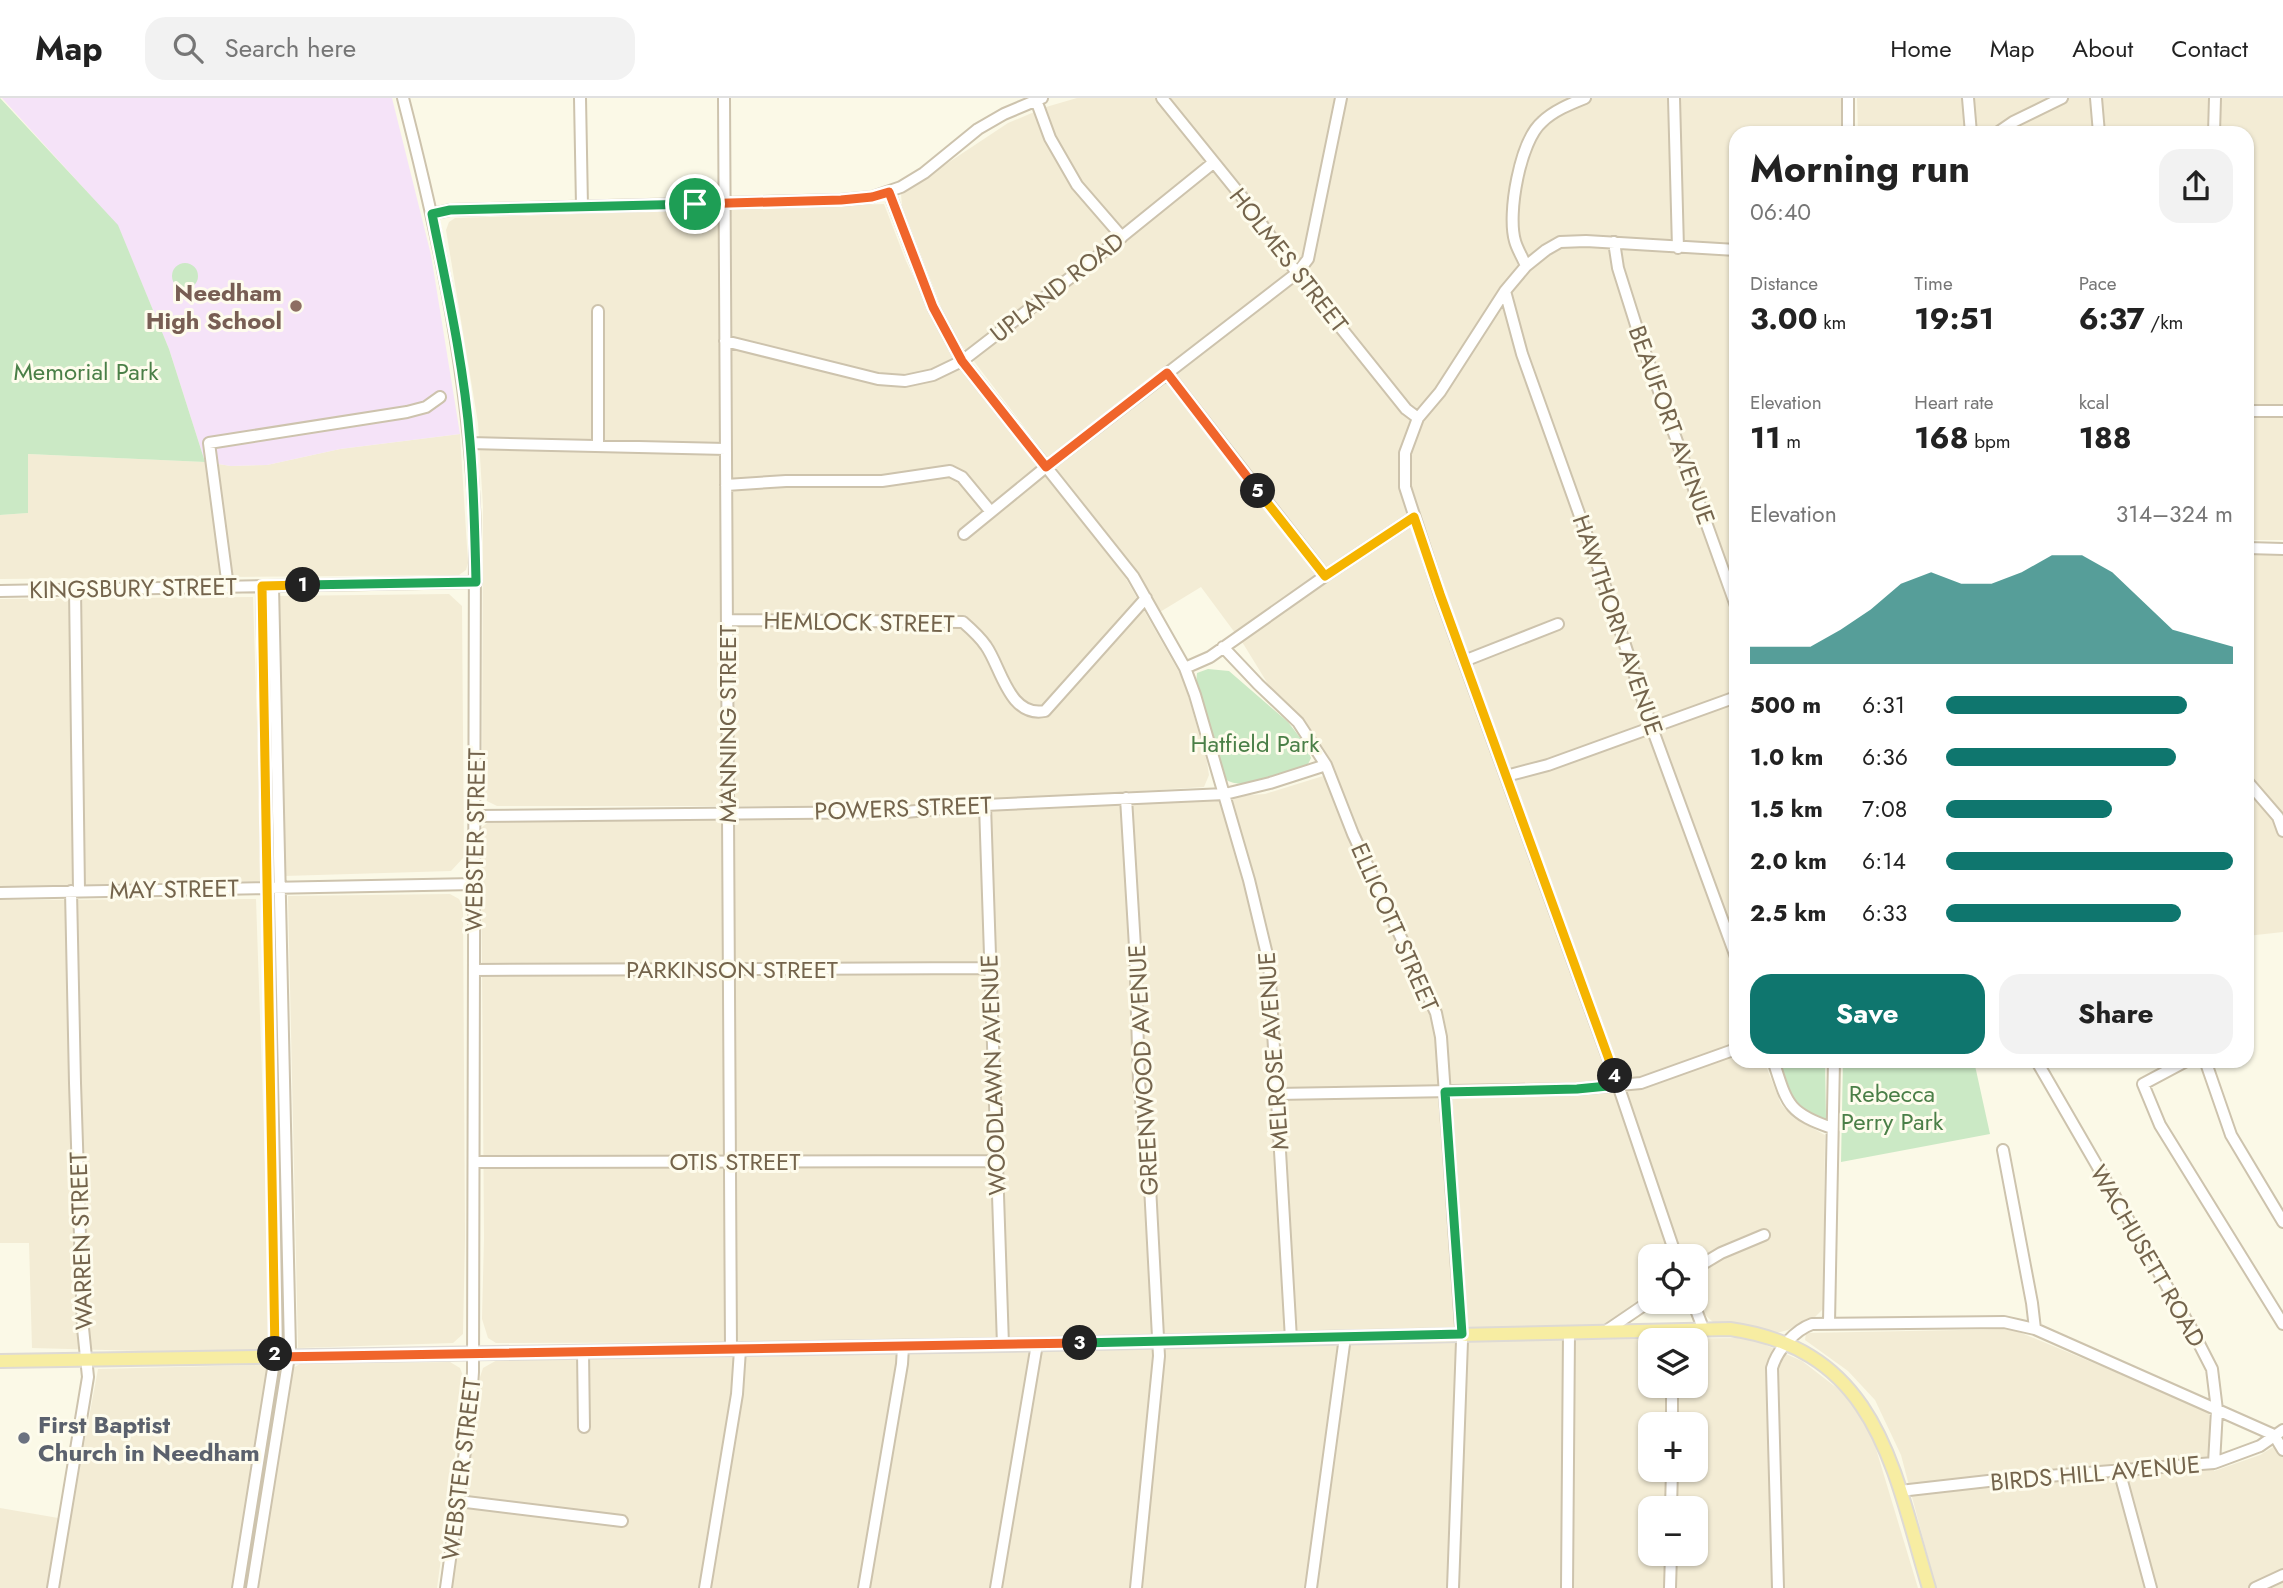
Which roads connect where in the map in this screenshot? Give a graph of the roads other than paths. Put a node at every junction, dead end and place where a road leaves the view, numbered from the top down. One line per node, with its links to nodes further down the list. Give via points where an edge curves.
1 (402, 98): 23 (street, WEBSTER STREET)
2 (580, 98): 22 (street)
3 (724, 98): 21 (street, MANNING STREET)
4 (1163, 98): 19 (street, HOLMES STREET)
5 (1341, 98): 29 (street, via 1308,259)
6 (1585, 98): 28 (street, via 1541,122 1526,144 1513,221 1514,241)
7 (1674, 98): 26 (street)
8 (1848, 98): 14 (street)
9 (1968, 98): 15 (street)
10 (2062, 98): 16 (street)
11 (2096, 98): 17 (street)
12 (2215, 98): 18 (street)
13 (1039, 99): 20 (street, via 990,122 924,173); 24 (street, via 1050,138 1077,185)
14 (1848, 126)
15 (1970, 126)
16 (2007, 126)
17 (2098, 126)
18 (2214, 126)
19 (1213, 163): 24 (street, UPLAND ROAD); 29 (street, HOLMES STREET)
20 (889, 192): 21 (street, via 841,200); 33 (street, MELROSE AVENUE, via 933,307)
21 (724, 204): 22 (street); 32 (street, MANNING STREET)
22 (582, 206): 23 (street)
23 (432, 214): 39 (street, WEBSTER STREET, via 455,329)
24 (1122, 237): 33 (street, UPLAND ROAD)
25 (1614, 242): 26 (street); 28 (street, via 1560,242); 52 (street, BEAUFORT AVENUE, via 1641,341)
26 (1678, 248): 27 (street)
27 (1729, 250)
28 (1526, 266): 30 (street)
29 (1297, 272): 34 (street); 38 (street, HOLMES STREET)
30 (1505, 291): 38 (street); 64 (street, HAWTHORN AVENUE, via 1522,354)
31 (598, 311): 40 (street)
32 (725, 341): 33 (street, UPLAND ROAD, via 878,379 905,381 933,375); 41 (street, MANNING STREET)
33 (962, 361): 42 (street, MELROSE AVENUE)
34 (1167, 373): 42 (street); 49 (street)
35 (440, 397): 53 (street, via 407,412 209,443)
36 (2254, 411): 37 (street)
37 (2283, 411)
38 (1418, 418): 45 (street, via 1405,453 1405,487)
39 (470, 443): 40 (street); 50 (street, WEBSTER STREET)
40 (598, 445): 41 (street)
41 (726, 449): 43 (street, MANNING STREET)
42 (1046, 467): 44 (street); 56 (street, MELROSE AVENUE, via 1102,534)
43 (726, 485): 44 (street, via 882,481 950,471 962,477); 57 (street, MANNING STREET)
44 (991, 512): 46 (street)
45 (1414, 517): 49 (street); 60 (street)
46 (964, 534)
47 (2254, 548): 48 (street)
48 (2283, 549)
49 (1325, 576): 59 (street)
50 (476, 582): 51 (street, KINGSBURY STREET); 72 (street, WEBSTER STREET)
51 (268, 586): 53 (street, KINGSBURY STREET); 63 (street)
52 (1729, 586)
53 (228, 587): 54 (street, KINGSBURY STREET)
54 (75, 589): 55 (street, KINGSBURY STREET); 77 (street, WARREN STREET)
55 (0, 591)
56 (1146, 598): 57 (street, HEMLOCK STREET, via 1045,711 1035,713 1022,706 1003,684 987,647 963,621); 61 (street, MELROSE AVENUE)
57 (727, 620): 71 (street, MANNING STREET)
58 (1558, 624): 60 (street)
59 (1223, 647): 61 (street); 65 (street, ELLICOTT STREET, via 1298,722)
60 (1464, 661): 66 (street)
61 (1185, 668): 68 (street, MELROSE AVENUE)
62 (1729, 700): 64 (street)
63 (270, 722): 75 (street); 76 (street)
64 (1652, 727): 66 (street); 79 (street, HAWTHORN AVENUE)
65 (1326, 765): 68 (street, POWERS STREET); 90 (street, ELLICOTT STREET, via 1436,1013)
66 (1506, 776): 89 (street)
67 (2254, 789): 73 (street)
68 (1225, 794): 69 (street, POWERS STREET); 91 (street, MELROSE AVENUE, via 1267,951)
69 (1126, 798): 70 (street, POWERS STREET); 116 (street, GREENWOOD AVENUE, via 1139,1082)
70 (985, 805): 71 (street, POWERS STREET, via 905,812); 80 (street, WOODLAWN AVENUE)
71 (728, 812): 72 (street, POWERS STREET); 81 (street, MANNING STREET)
72 (475, 816): 74 (street, WEBSTER STREET)
73 (2283, 831)
74 (475, 884): 75 (street, MAY STREET); 82 (street, WEBSTER STREET)
75 (279, 887): 76 (street, MAY STREET); 93 (street)
76 (267, 888): 77 (street, MAY STREET); 92 (street)
77 (75, 891): 78 (street, MAY STREET); 126 (street, WARREN STREET, via 75,1083)
78 (0, 893)
79 (1729, 938)
80 (990, 968): 81 (street, PARKINSON STREET); 97 (street, WOODLAWN AVENUE)
81 (729, 969): 82 (street, PARKINSON STREET); 96 (street, MANNING STREET)
82 (474, 970): 98 (street, WEBSTER STREET)
83 (1729, 1052): 89 (street, via 1641,1083)
84 (1776, 1068): 94 (street, via 1796,1112)
85 (1833, 1068): 94 (street)
86 (2041, 1068): 128 (street, WACHUSETT ROAD, via 2191,1328 2212,1369)
87 (2173, 1068): 106 (street, via 2143,1084 2160,1125)
88 (2208, 1068): 99 (street, via 2231,1135)
89 (1618, 1085): 90 (street); 101 (street)
90 (1445, 1092): 91 (street); 113 (street, ELLICOTT STREET)
91 (1276, 1094): 115 (street, MELROSE AVENUE)
92 (271, 1113): 93 (street); 124 (street)
93 (285, 1113): 125 (street)
94 (1832, 1128): 105 (street)
95 (2003, 1150): 109 (street)
96 (730, 1161): 97 (street, OTIS STREET); 98 (street, OTIS STREET); 121 (street, MANNING STREET)
97 (996, 1161): 119 (street, WOODLAWN AVENUE)
98 (474, 1162): 123 (street, WEBSTER STREET)
99 (2283, 1222)
100 (1764, 1235): 102 (street)
101 (1672, 1244)
102 (1708, 1261)
103 (1638, 1309): 110 (street)
104 (1698, 1314): 107 (street)
105 (1829, 1323): 109 (street, via 2004,1322); 118 (street, via 1803,1328)
106 (2283, 1324)
107 (1703, 1328)
108 (1708, 1328): 118 (main road, via 1742,1331)
109 (2035, 1329): 128 (street)
110 (1606, 1331): 111 (main road); 112 (main road)
111 (1569, 1332): 113 (main road); 151 (street)
112 (1638, 1333)
113 (1462, 1334): 114 (main road); 150 (street, ELLICOTT STREET)
114 (1345, 1337): 115 (main road); 149 (street)
115 (1292, 1339): 116 (main road)
116 (1158, 1342): 117 (main road); 148 (street, GREENWOOD AVENUE)
117 (1037, 1344): 119 (main road); 147 (street)
118 (1786, 1344): 134 (main road, via 1819,1362 1856,1396 1884,1442); 153 (street, via 1775,1357 1771,1373)
119 (1003, 1345): 120 (main road)
120 (903, 1347): 121 (main road); 146 (street)
121 (736, 1350): 122 (main road); 145 (street, MANNING STREET, via 737,1394)
122 (583, 1352): 123 (main road); 129 (street)
123 (473, 1354): 125 (main road); 135 (street, WEBSTER STREET)
124 (275, 1357): 125 (main road); 126 (main road); 136 (street)
125 (289, 1357): 137 (street)
126 (87, 1360): 127 (main road); 141 (street, WARREN STREET, via 87,1386)
127 (0, 1361)
128 (2217, 1410): 130 (street); 132 (street, WACHUSETT ROAD)
129 (584, 1426)
130 (2279, 1433): 131 (street); 132 (street, BIRDS HILL AVENUE, via 2260,1446)
131 (2283, 1450)
132 (2214, 1463): 133 (street, BIRDS HILL AVENUE)
133 (2119, 1470): 134 (street, BIRDS HILL AVENUE); 155 (street)
134 (1900, 1491): 154 (main road)
135 (458, 1501): 138 (street); 144 (street, WEBSTER STREET)
136 (251, 1506): 137 (street); 142 (street)
137 (265, 1508): 143 (street)
138 (622, 1521)
139 (1671, 1566): 152 (street)
140 (2283, 1575): 156 (street)
141 (53, 1588)
142 (238, 1588)
143 (252, 1588)
144 (446, 1588)
145 (705, 1588)
146 (864, 1588)
147 (996, 1588)
148 (1136, 1588)
149 (1311, 1588)
150 (1453, 1588)
151 (1567, 1588)
152 (1670, 1588)
153 (1778, 1588)
154 (1929, 1588)
155 (2151, 1588)
156 (2255, 1588)

